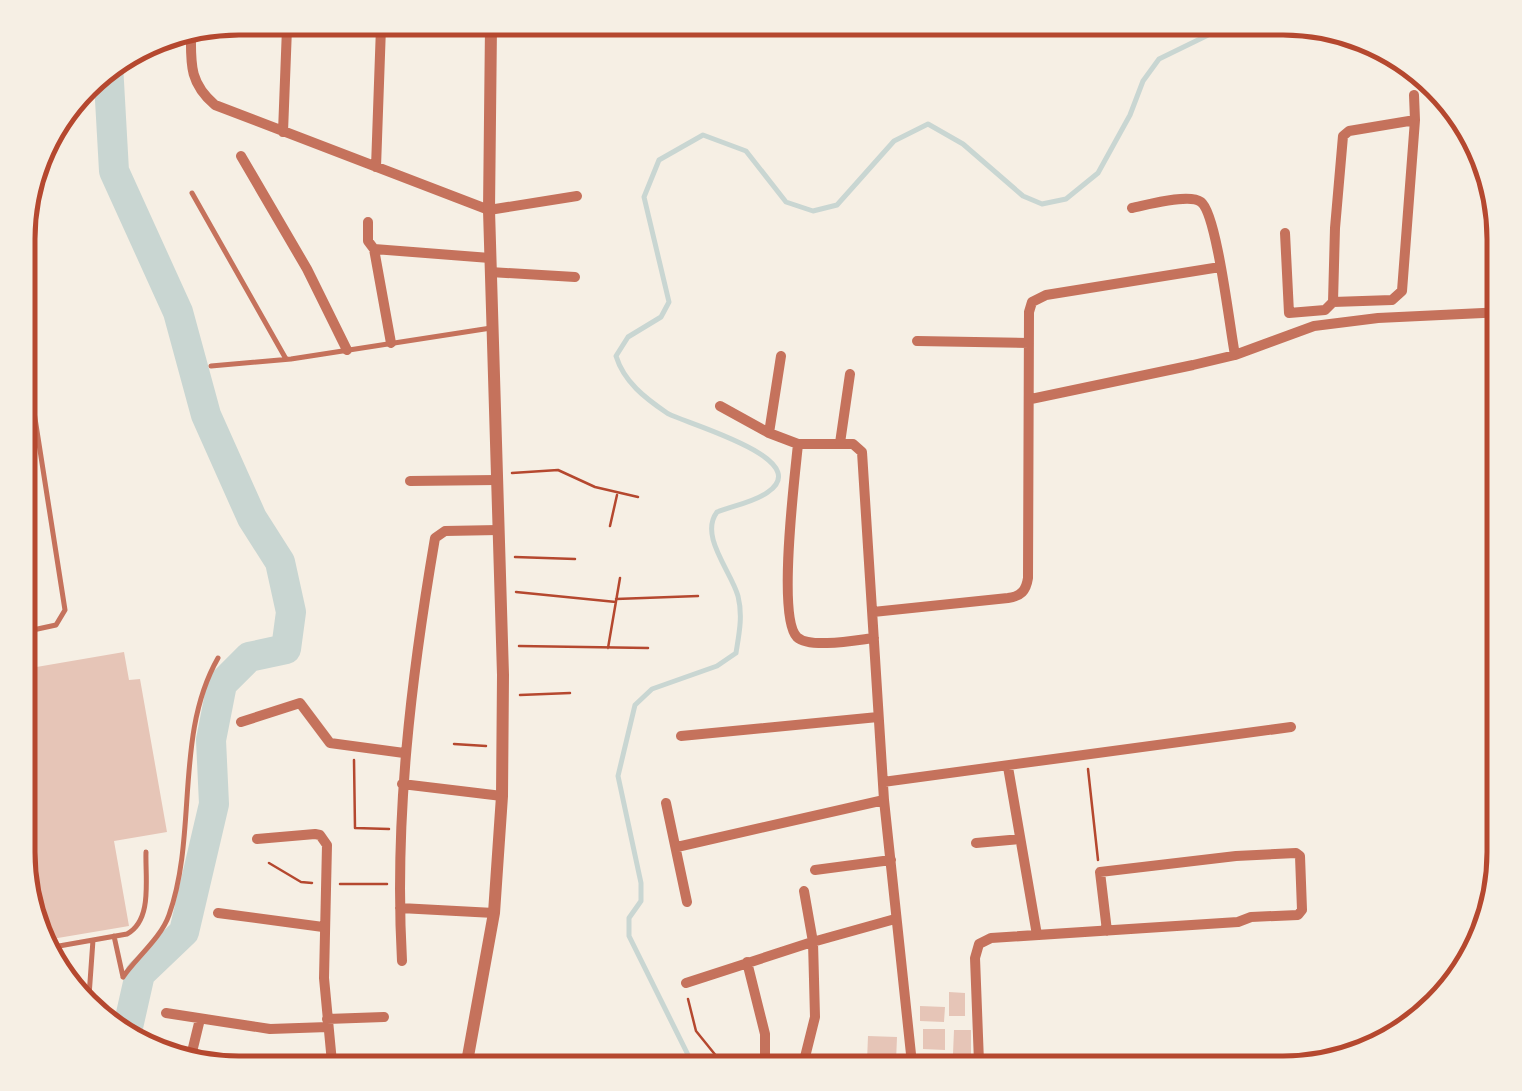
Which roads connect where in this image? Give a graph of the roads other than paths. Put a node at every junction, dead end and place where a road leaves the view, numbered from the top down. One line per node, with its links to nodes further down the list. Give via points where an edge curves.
1 (286, 35): 7 (street)
2 (381, 35): 9 (street)
3 (491, 35): 13 (street)
4 (192, 41): 7 (street, via 194,78 204,96)
5 (1414, 95): 6 (street)
6 (1415, 120): 20 (street, via 1402,292); 21 (street, via 1342,136)
7 (283, 132): 9 (street)
8 (241, 156): 30 (street)
9 (376, 166): 13 (street)
10 (192, 192): 33 (lane)
11 (577, 196): 13 (street)
12 (1132, 208): 18 (street, via 1200,202 1213,227)
13 (489, 210): 17 (street)
14 (368, 222): 16 (street)
15 (1285, 233): 21 (street, via 1290,313 1325,310)
16 (374, 249): 17 (street); 29 (street)
17 (490, 265): 19 (street); 26 (street)
18 (1220, 267): 28 (street, via 1041,296 1030,306); 31 (street)
19 (575, 277)
20 (1378, 301): 22 (street); 24 (street)
21 (1333, 302): 22 (street)
22 (1354, 302): 25 (street)
23 (1487, 313): 24 (street)
24 (1378, 318): 25 (street)
25 (1354, 320): 31 (street, via 1314,326)
26 (491, 328): 29 (lane); 42 (street)
27 (917, 341): 28 (street)
28 (1028, 342): 36 (street)
29 (391, 343): 30 (lane)
30 (347, 350): 33 (lane)
31 (1234, 355): 36 (street)
32 (781, 356): 39 (street)
33 (286, 359): 34 (lane)
34 (210, 366)
35 (850, 374): 40 (street)
36 (1031, 399): 45 (street, via 1025,590 1014,597)
37 (720, 406): 39 (street)
38 (35, 414): 46 (lane, via 65,610 56,625)
39 (769, 433): 41 (street)
40 (840, 443): 41 (street); 45 (street, via 857,446 863,457)
41 (798, 444): 47 (street, via 787,600 793,631 812,642)
42 (496, 477): 43 (street); 44 (street)
43 (410, 482)
44 (498, 530): 53 (street, via 445,531 435,538); 57 (street)
45 (873, 612): 47 (street)
46 (35, 630)
47 (874, 638): 49 (street)
48 (218, 658): 76 (lane, via 193,734 168,920 124,977)
49 (878, 717): 52 (street); 55 (street)
50 (241, 722): 53 (street, via 300,702 330,743)
51 (1291, 727): 54 (street)
52 (682, 736)
53 (404, 753): 56 (street)
54 (1008, 768): 55 (street); 61 (street)
55 (883, 782): 58 (street)
56 (402, 784): 57 (street); 69 (street)
57 (502, 796): 71 (street)
58 (884, 800): 63 (street); 65 (street)
59 (666, 803): 63 (street)
60 (257, 839): 73 (street, via 315,834 324,840)
61 (1020, 839): 62 (street); 75 (street)
62 (976, 844)
63 (676, 847): 68 (street)
64 (146, 852): 76 (lane, via 143,918 132,932)
65 (891, 860): 66 (street); 72 (street)
66 (815, 870)
67 (804, 891): 78 (street)
68 (687, 902)
69 (400, 908): 71 (street); 80 (street)
70 (218, 913): 73 (street)
71 (494, 913): 90 (street)
72 (896, 919): 78 (street); 93 (street)
73 (323, 926): 87 (street)
74 (1108, 931): 74 (street, via 1100,872 1261,854 1296,854 1302,861 1298,916); 75 (street)
75 (1036, 935): 94 (street, via 992,938 976,948)
76 (114, 936): 77 (lane)
77 (93, 940): 79 (lane); 83 (lane)
78 (813, 942): 81 (street); 92 (street, via 815,1017)
79 (58, 945)
80 (402, 961)
81 (747, 962): 82 (street); 91 (street)
82 (686, 983)
83 (89, 989)
84 (166, 1012): 86 (street)
85 (384, 1017): 87 (street)
86 (200, 1019): 87 (street, via 270,1030); 88 (street)
87 (328, 1023): 89 (street)
88 (192, 1050)
89 (331, 1056)
90 (468, 1056)
91 (765, 1056)
92 (805, 1056)
93 (911, 1056)
94 (979, 1056)

